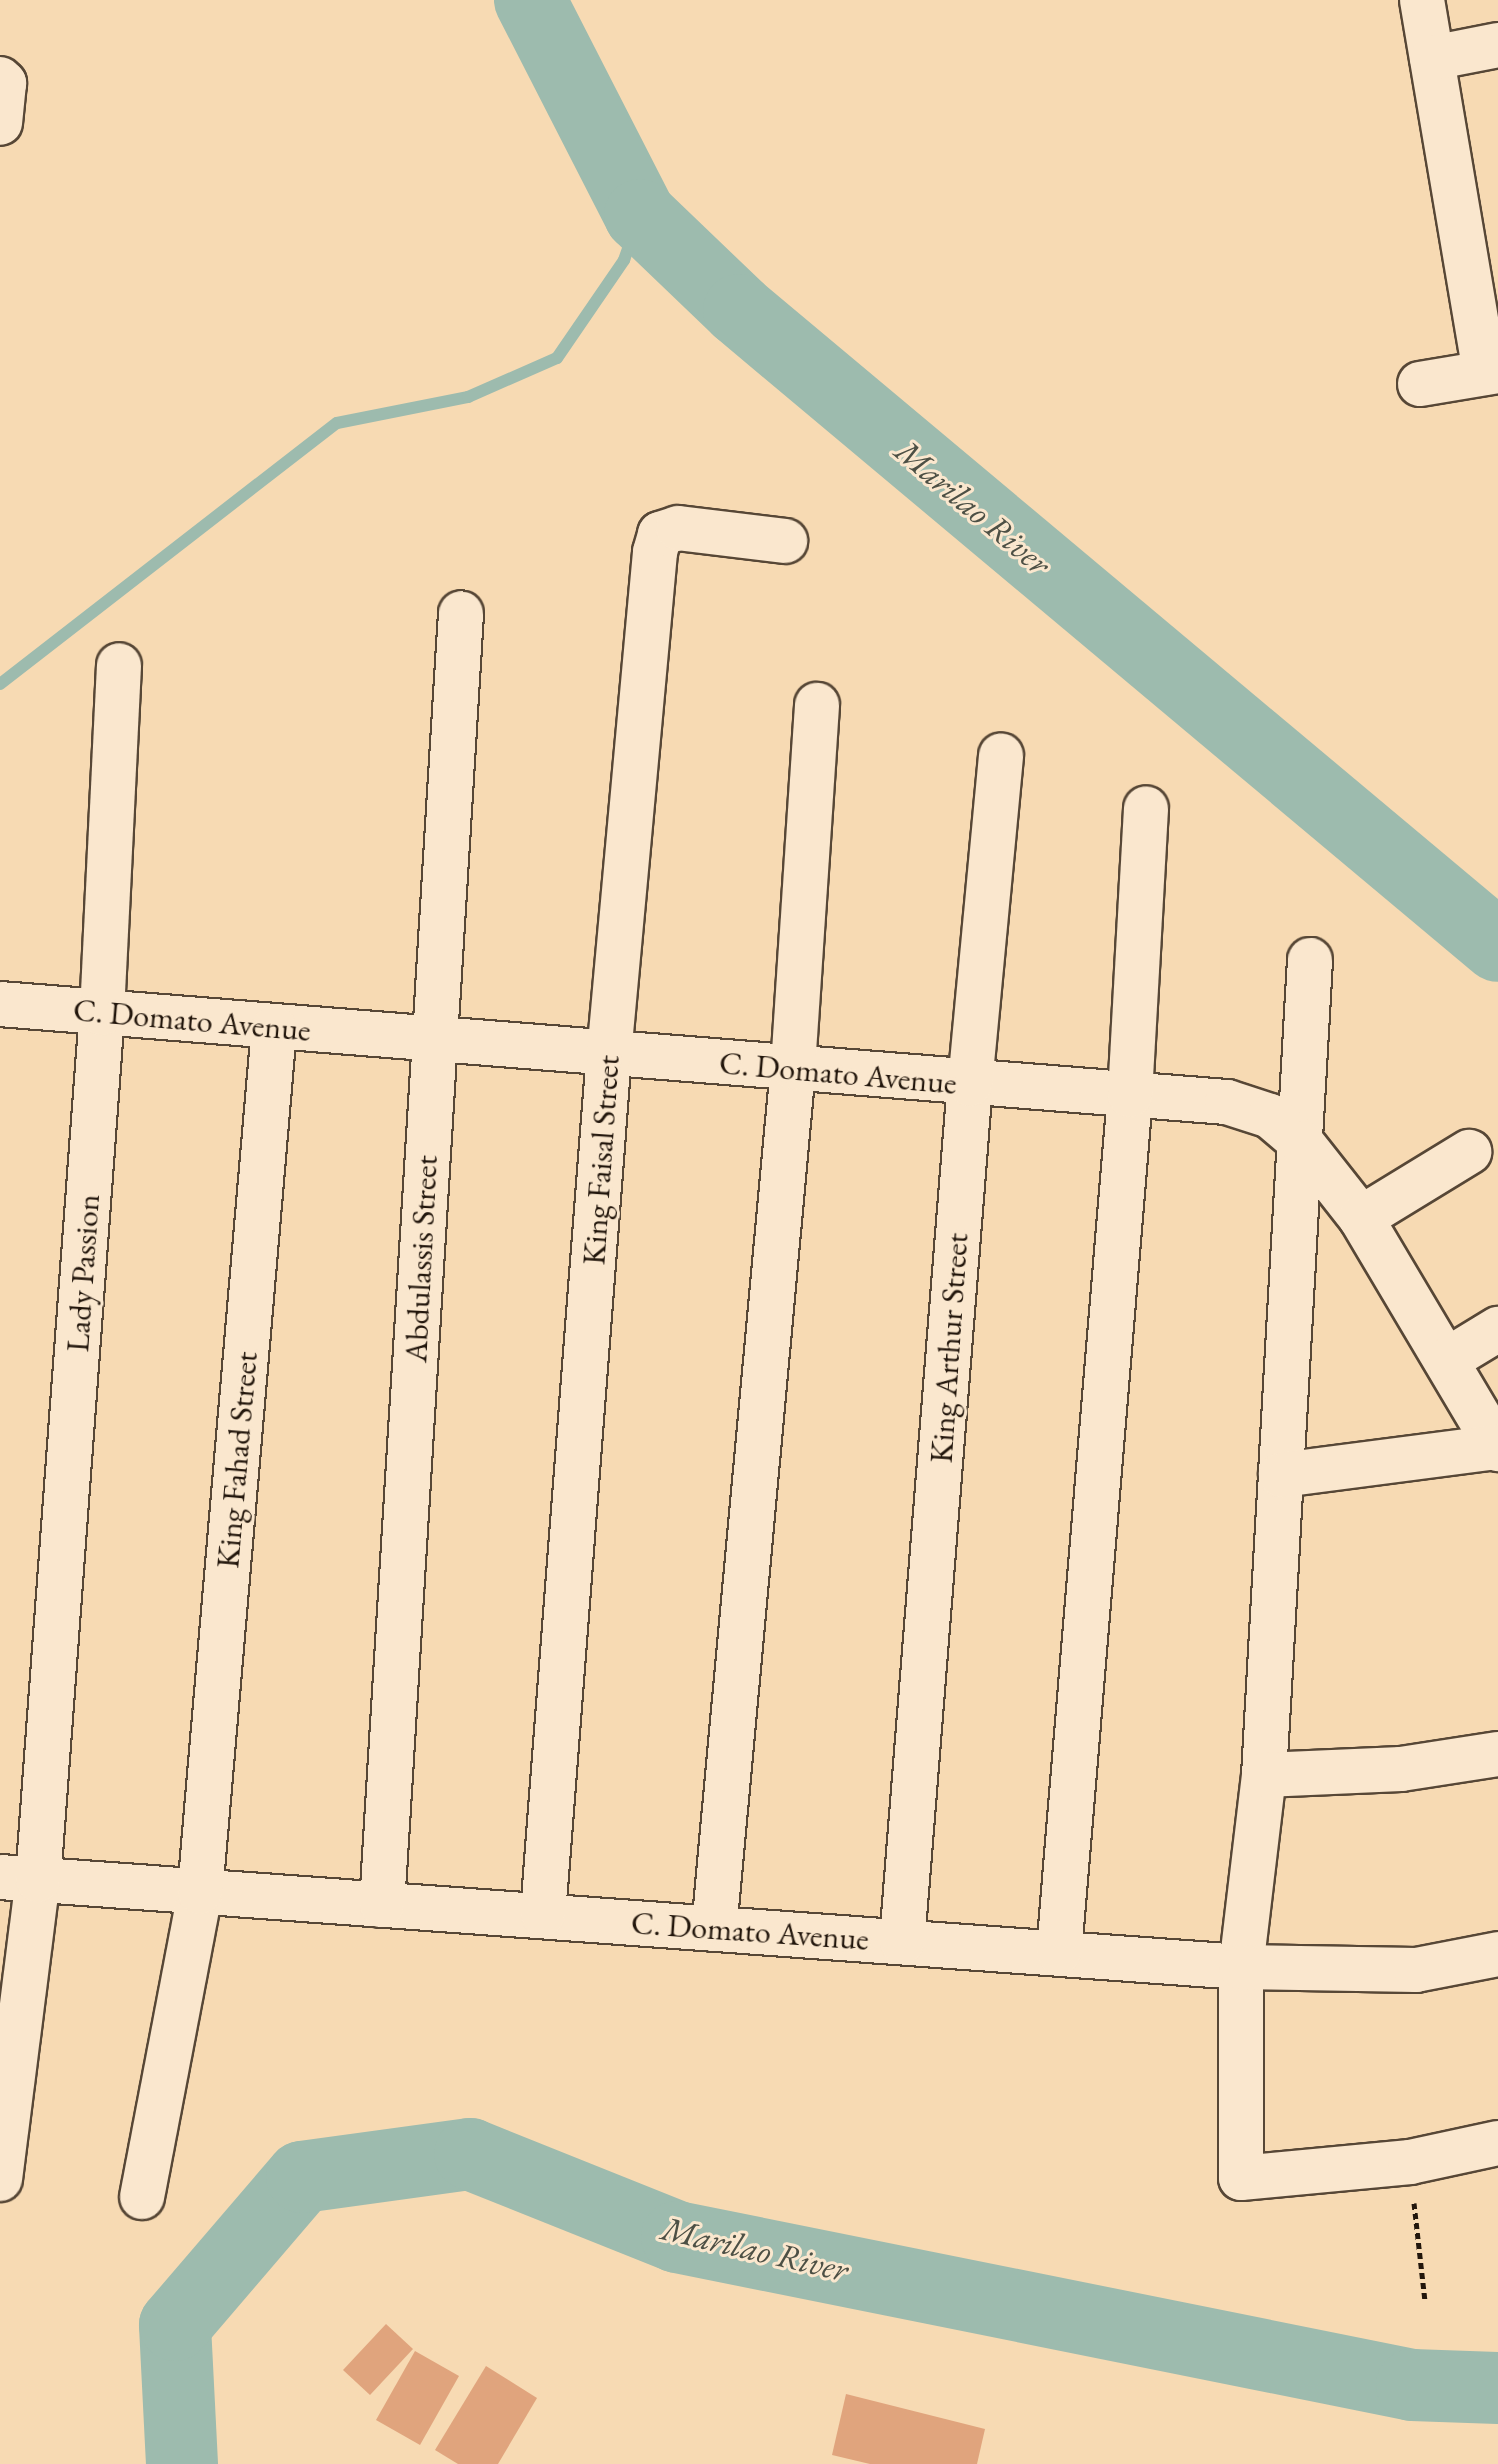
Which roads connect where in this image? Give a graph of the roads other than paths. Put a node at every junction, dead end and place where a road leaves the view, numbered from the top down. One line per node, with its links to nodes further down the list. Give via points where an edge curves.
1 (1422, 0): 3 (street)
2 (1498, 45): 3 (street)
3 (1432, 58): 6 (street)
4 (0, 79): 5 (street)
5 (0, 123)
6 (1492, 372): 7 (street)
7 (1420, 384)
8 (785, 541): 19 (street, King Faisal Street, via 678,528 660,534)
9 (461, 613): 18 (street, Abdulassis Street)
10 (119, 665): 16 (street, Lady Passion)
11 (817, 705): 20 (street)
12 (1001, 755): 21 (street, King Arthur Street)
13 (1146, 808): 22 (street)
14 (1310, 960): 23 (street)
15 (0, 1004): 16 (street, C. Domato Avenue)
16 (102, 1013): 17 (street, C. Domato Avenue); 32 (street, Lady Passion)
17 (274, 1028): 18 (street, C. Domato Avenue); 33 (street, King Fahad Street)
18 (434, 1039): 19 (street, C. Domato Avenue); 34 (street, Abdulassis Street)
19 (609, 1055): 20 (street, C. Domato Avenue); 35 (street, King Faisal Street)
20 (793, 1067): 21 (street, C. Domato Avenue); 36 (street)
21 (970, 1084): 22 (street, C. Domato Avenue); 37 (street, King Arthur Street)
22 (1130, 1095): 23 (street, C. Domato Avenue, via 1227,1102 1270,1116); 38 (street)
23 (1302, 1143): 25 (street, C. Domato Avenue); 29 (street)
24 (1469, 1152): 25 (street)
25 (1361, 1218): 27 (street, C. Domato Avenue)
26 (1498, 1329): 27 (street)
27 (1447, 1360): 28 (street, C. Domato Avenue)
28 (1497, 1448): 29 (street)
29 (1281, 1475): 31 (street)
30 (1498, 1754): 31 (street, via 1401,1769)
31 (1264, 1775): 40 (street)
32 (19, 1878): 33 (street, C. Domato Avenue); 42 (street, Lady Passion)
33 (200, 1892): 34 (street, C. Domato Avenue); 43 (street, King Fahad Street)
34 (382, 1905): 35 (street, C. Domato Avenue)
35 (543, 1914): 36 (street, C. Domato Avenue)
36 (714, 1929): 37 (street, C. Domato Avenue)
37 (902, 1942): 38 (street, C. Domato Avenue)
38 (1059, 1952): 40 (street, C. Domato Avenue)
39 (1498, 1954): 40 (street, C. Domato Avenue, via 1416,1970)
40 (1241, 1967): 41 (street, via 1241,2178 1410,2162)
41 (1498, 2143)
42 (0, 2179)
43 (142, 2197)

